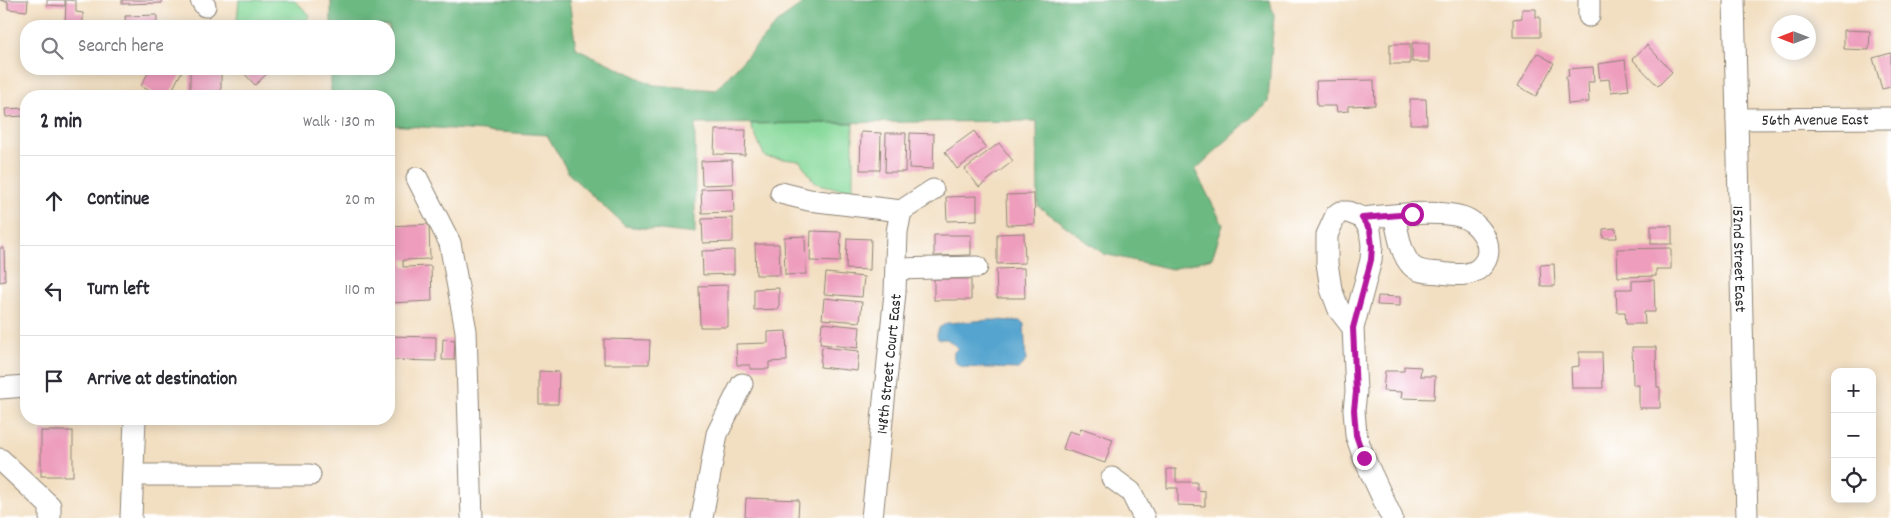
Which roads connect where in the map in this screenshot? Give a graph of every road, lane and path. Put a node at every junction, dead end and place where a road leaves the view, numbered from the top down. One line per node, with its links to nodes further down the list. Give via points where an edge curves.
1 (1734, 0): 3 (street, 152nd Street East)
2 (1891, 118): 3 (street, 56th Avenue East)
3 (1737, 119): 28 (street, 152nd Street East)
4 (417, 178): 24 (street, via 450,243 466,331)
5 (933, 190): 7 (street)
6 (781, 193): 7 (street, via 809,200)
7 (901, 211): 11 (street, 148th Street Court East)
8 (1394, 215): 9 (street)
9 (1362, 218): 12 (street, via 1370,230 1371,260); 12 (street, via 1340,212 1327,235 1331,289 1339,310)
10 (977, 267): 11 (street)
11 (896, 269): 25 (street, 148th Street Court East)
12 (1353, 328): 27 (street, via 1356,435)
13 (742, 384): 21 (street, via 716,434)
14 (20, 386): 15 (street)
15 (0, 388)
16 (135, 425): 18 (street)
17 (0, 459): 22 (street, via 50,506)
18 (133, 474): 19 (street); 23 (street)
19 (310, 474)
20 (1112, 478): 26 (street, via 1131,492)
21 (702, 516)
22 (50, 518)
23 (131, 518)
24 (472, 518)
25 (872, 518)
26 (1144, 518)
27 (1392, 518)
28 (1747, 518)

